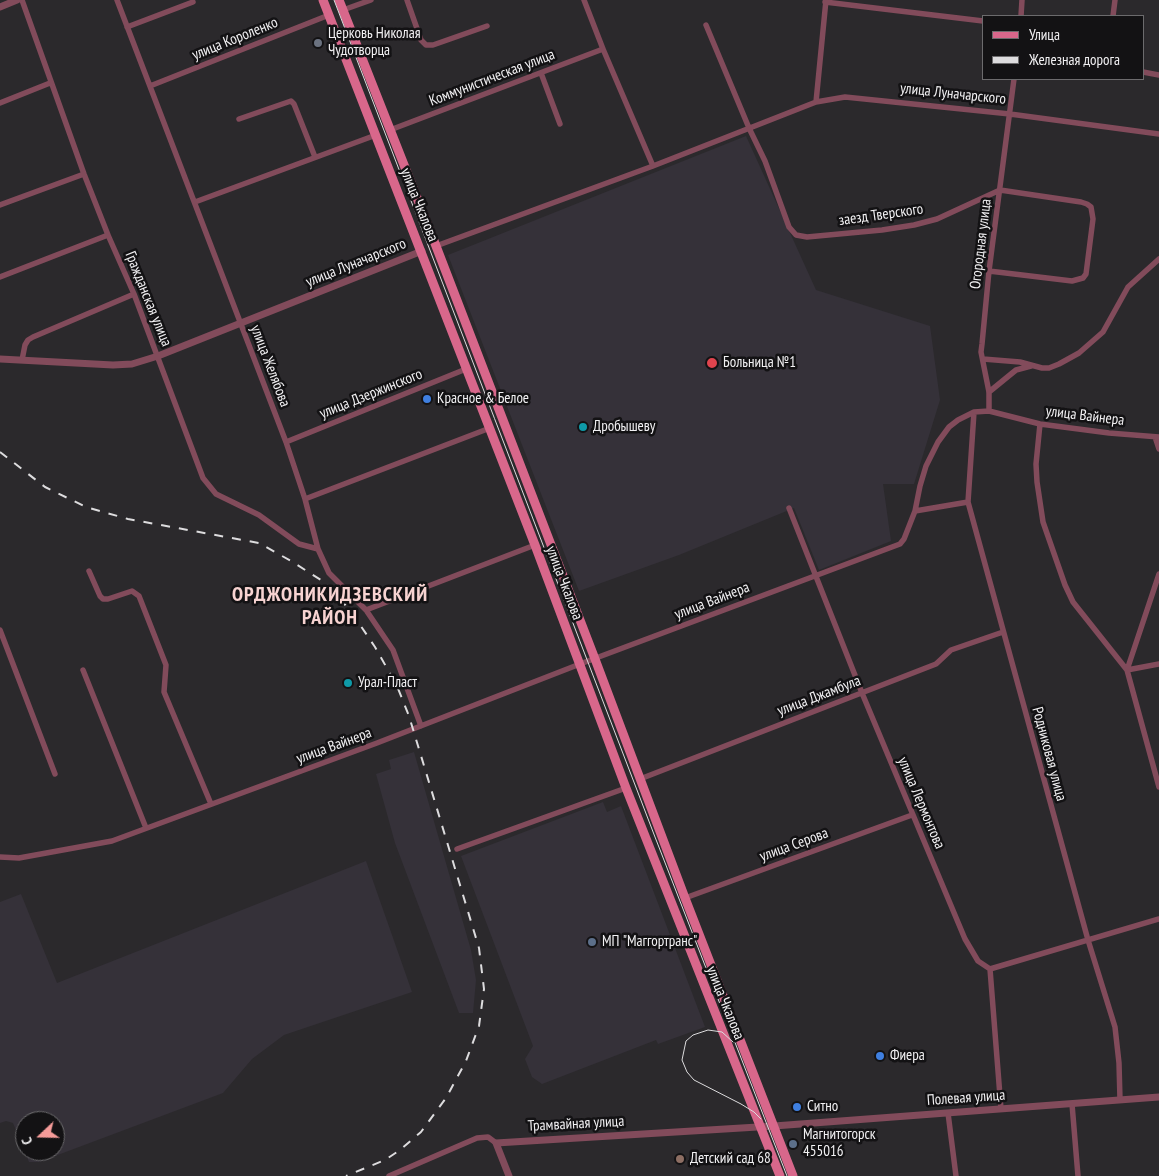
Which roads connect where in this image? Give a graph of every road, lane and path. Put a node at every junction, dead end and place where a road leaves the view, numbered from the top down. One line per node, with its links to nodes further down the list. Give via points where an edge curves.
1 (17, 0): 14 (street)
2 (22, 0): 27 (street, Гражданская улица)
3 (117, 0): 21 (street, улица Желябова)
4 (323, 0): 16 (main road, улица Чкалова)
5 (339, 0): 15 (main road, улица Чкалова)
6 (371, 0): 15 (street)
7 (407, 0): 20 (street, via 421,40 426,45)
8 (584, 0): 22 (street)
9 (1022, 0): 17 (street)
10 (1108, 0): 13 (street)
11 (826, 1): 18 (street); 29 (street)
12 (193, 2): 21 (street)
13 (1114, 3)
14 (0, 6)
15 (343, 10): 35 (main road, улица Чкалова)
16 (329, 15): 28 (street, улица Короленко); 37 (main road, улица Чкалова)
17 (1021, 15)
18 (982, 21)
19 (706, 25): 34 (street)
20 (488, 26)
21 (127, 27): 28 (street, улица Желябова)
22 (603, 50): 24 (street, Коммунистическая улица); 39 (street)
23 (1144, 72): 25 (street)
24 (541, 73): 33 (street); 35 (street, Коммунистическая улица)
25 (1159, 75)
26 (1014, 80): 31 (street, Огородная улица)
27 (50, 83): 30 (street); 40 (street, Гражданская улица)
28 (150, 86): 42 (street, улица Желябова)
29 (816, 102): 31 (street, улица Луначарского, via 845,97); 34 (street, улица Луначарского)
30 (0, 103)
31 (1010, 114): 36 (street, улица Луначарского); 41 (street, Огородная улица)
32 (239, 119): 38 (street, via 290,101)
33 (560, 124)
34 (749, 128): 39 (street, улица Луначарского); 41 (street, заезд Тверского, via 790,226 801,237 914,225 936,219)
35 (390, 130): 45 (main road, улица Чкалова)
36 (1159, 134)
37 (376, 135): 38 (street); 46 (main road, улица Чкалова)
38 (315, 158): 42 (street)
39 (653, 166): 45 (street, улица Луначарского)
40 (84, 174): 43 (street); 44 (street, Гражданская улица)
41 (1000, 190): 48 (street, Огородная улица); 48 (street, via 1088,204 1093,212 1086,267 1083,278 1072,281)
42 (195, 202): 51 (street, улица Желябова)
43 (0, 205)
44 (108, 235): 49 (street); 50 (street, Гражданская улица)
45 (436, 246): 46 (main road, улица Луначарского); 78 (main road, улица Чкалова)
46 (422, 251): 51 (street, улица Луначарского); 57 (main road, улица Чкалова)
47 (1159, 259): 56 (street, via 1128,287 1103,332 1091,343 1049,368)
48 (989, 271): 54 (street, Огородная улица)
49 (0, 277)
50 (134, 294): 52 (street, Гражданская улица); 55 (street, via 28,340)
51 (241, 323): 52 (street, улица Луначарского); 64 (street, улица Желябова)
52 (158, 356): 55 (street, улица Луначарского, via 132,364 113,365); 71 (street, Гражданская улица, via 195,458 209,487 216,494 259,515 299,544)
53 (0, 359): 55 (street, улица Луначарского)
54 (983, 359): 56 (street); 58 (street, Огородная улица)
55 (22, 360)
56 (1033, 365): 58 (street, via 1016,370)
57 (466, 369): 62 (main road, улица Чкалова); 64 (street, улица Дзержинского)
58 (989, 392): 59 (street, Огородная улица)
59 (989, 411): 60 (street, улица Вайнера); 61 (street, улица Вайнера)
60 (974, 412): 67 (street, Родниковая улица); 69 (street, улица Вайнера, via 949,427 938,442 926,466)
61 (1040, 424): 63 (street, улица Вайнера); 82 (street, via 1036,464 1040,506 1065,585 1073,602)
62 (490, 428): 66 (street); 70 (main road, улица Чкалова)
63 (1157, 437): 65 (street)
64 (286, 442): 66 (street, улица Желябова)
65 (1159, 449)
66 (305, 499): 71 (street, улица Желябова)
67 (968, 502): 69 (street); 77 (street, Родниковая улица)
68 (789, 508): 73 (street, улица Лермонтова)
69 (915, 511): 73 (street, улица Вайнера, via 900,544)
70 (535, 545): 75 (street); 79 (main road, улица Чкалова)
71 (318, 549): 75 (street, улица Желябова, via 329,573)
72 (89, 570): 89 (street, via 103,599 132,592 139,596 166,665 164,692)
73 (816, 574): 78 (street, улица Вайнера); 83 (street, улица Лермонтова)
74 (1159, 574): 82 (street)
75 (366, 610): 84 (street, улица Желябова, via 393,650)
76 (0, 630): 85 (street)
77 (1003, 632): 83 (street, улица Джамбула, via 951,650 936,664); 96 (street, Родниковая улица)
78 (595, 659): 79 (street, улица Вайнера); 86 (main road, улица Чкалова)
79 (580, 664): 84 (street, улица Вайнера); 88 (main road, улица Чкалова)
80 (1159, 664): 82 (street)
81 (84, 670): 91 (street)
82 (1127, 670): 87 (street)
83 (862, 693): 86 (street, улица Джамбула); 90 (street, улица Лермонтова)
84 (421, 726): 89 (street, улица Вайнера)
85 (55, 774)
86 (640, 779): 94 (main road, улица Чкалова)
87 (1159, 786)
88 (626, 788): 92 (street); 104 (main road, улица Чкалова)
89 (211, 804): 91 (street, улица Вайнера)
90 (912, 815): 94 (street, улица Серова); 97 (street, улица Лермонтова, via 965,940 978,961)
91 (146, 828): 93 (street, улица Вайнера, via 92,846 19,858)
92 (457, 849)
93 (0, 857)
94 (685, 898): 103 (main road, улица Чкалова)
95 (1159, 919): 96 (street)
96 (1088, 940): 97 (street); 99 (street, Родниковая улица, via 1115,1027)
97 (990, 969): 101 (street)
98 (1159, 1097): 99 (street, Полевая улица)
99 (1120, 1100): 100 (street, Полевая улица)
100 (1072, 1104): 101 (street, Полевая улица); 111 (street)
101 (1001, 1109): 102 (street, Полевая улица)
102 (948, 1113): 103 (street, Полевая улица); 110 (street)
103 (774, 1126): 104 (street, Трамвайная улица); 109 (main road, улица Чкалова)
104 (760, 1127): 105 (street, Трамвайная улица); 108 (main road, улица Чкалова)
105 (496, 1143): 106 (street, Трамвайная улица, via 488,1137 477,1138); 107 (street)
106 (389, 1176)
107 (509, 1176)
108 (780, 1176)
109 (793, 1176)
110 (956, 1176)
111 (1078, 1176)

